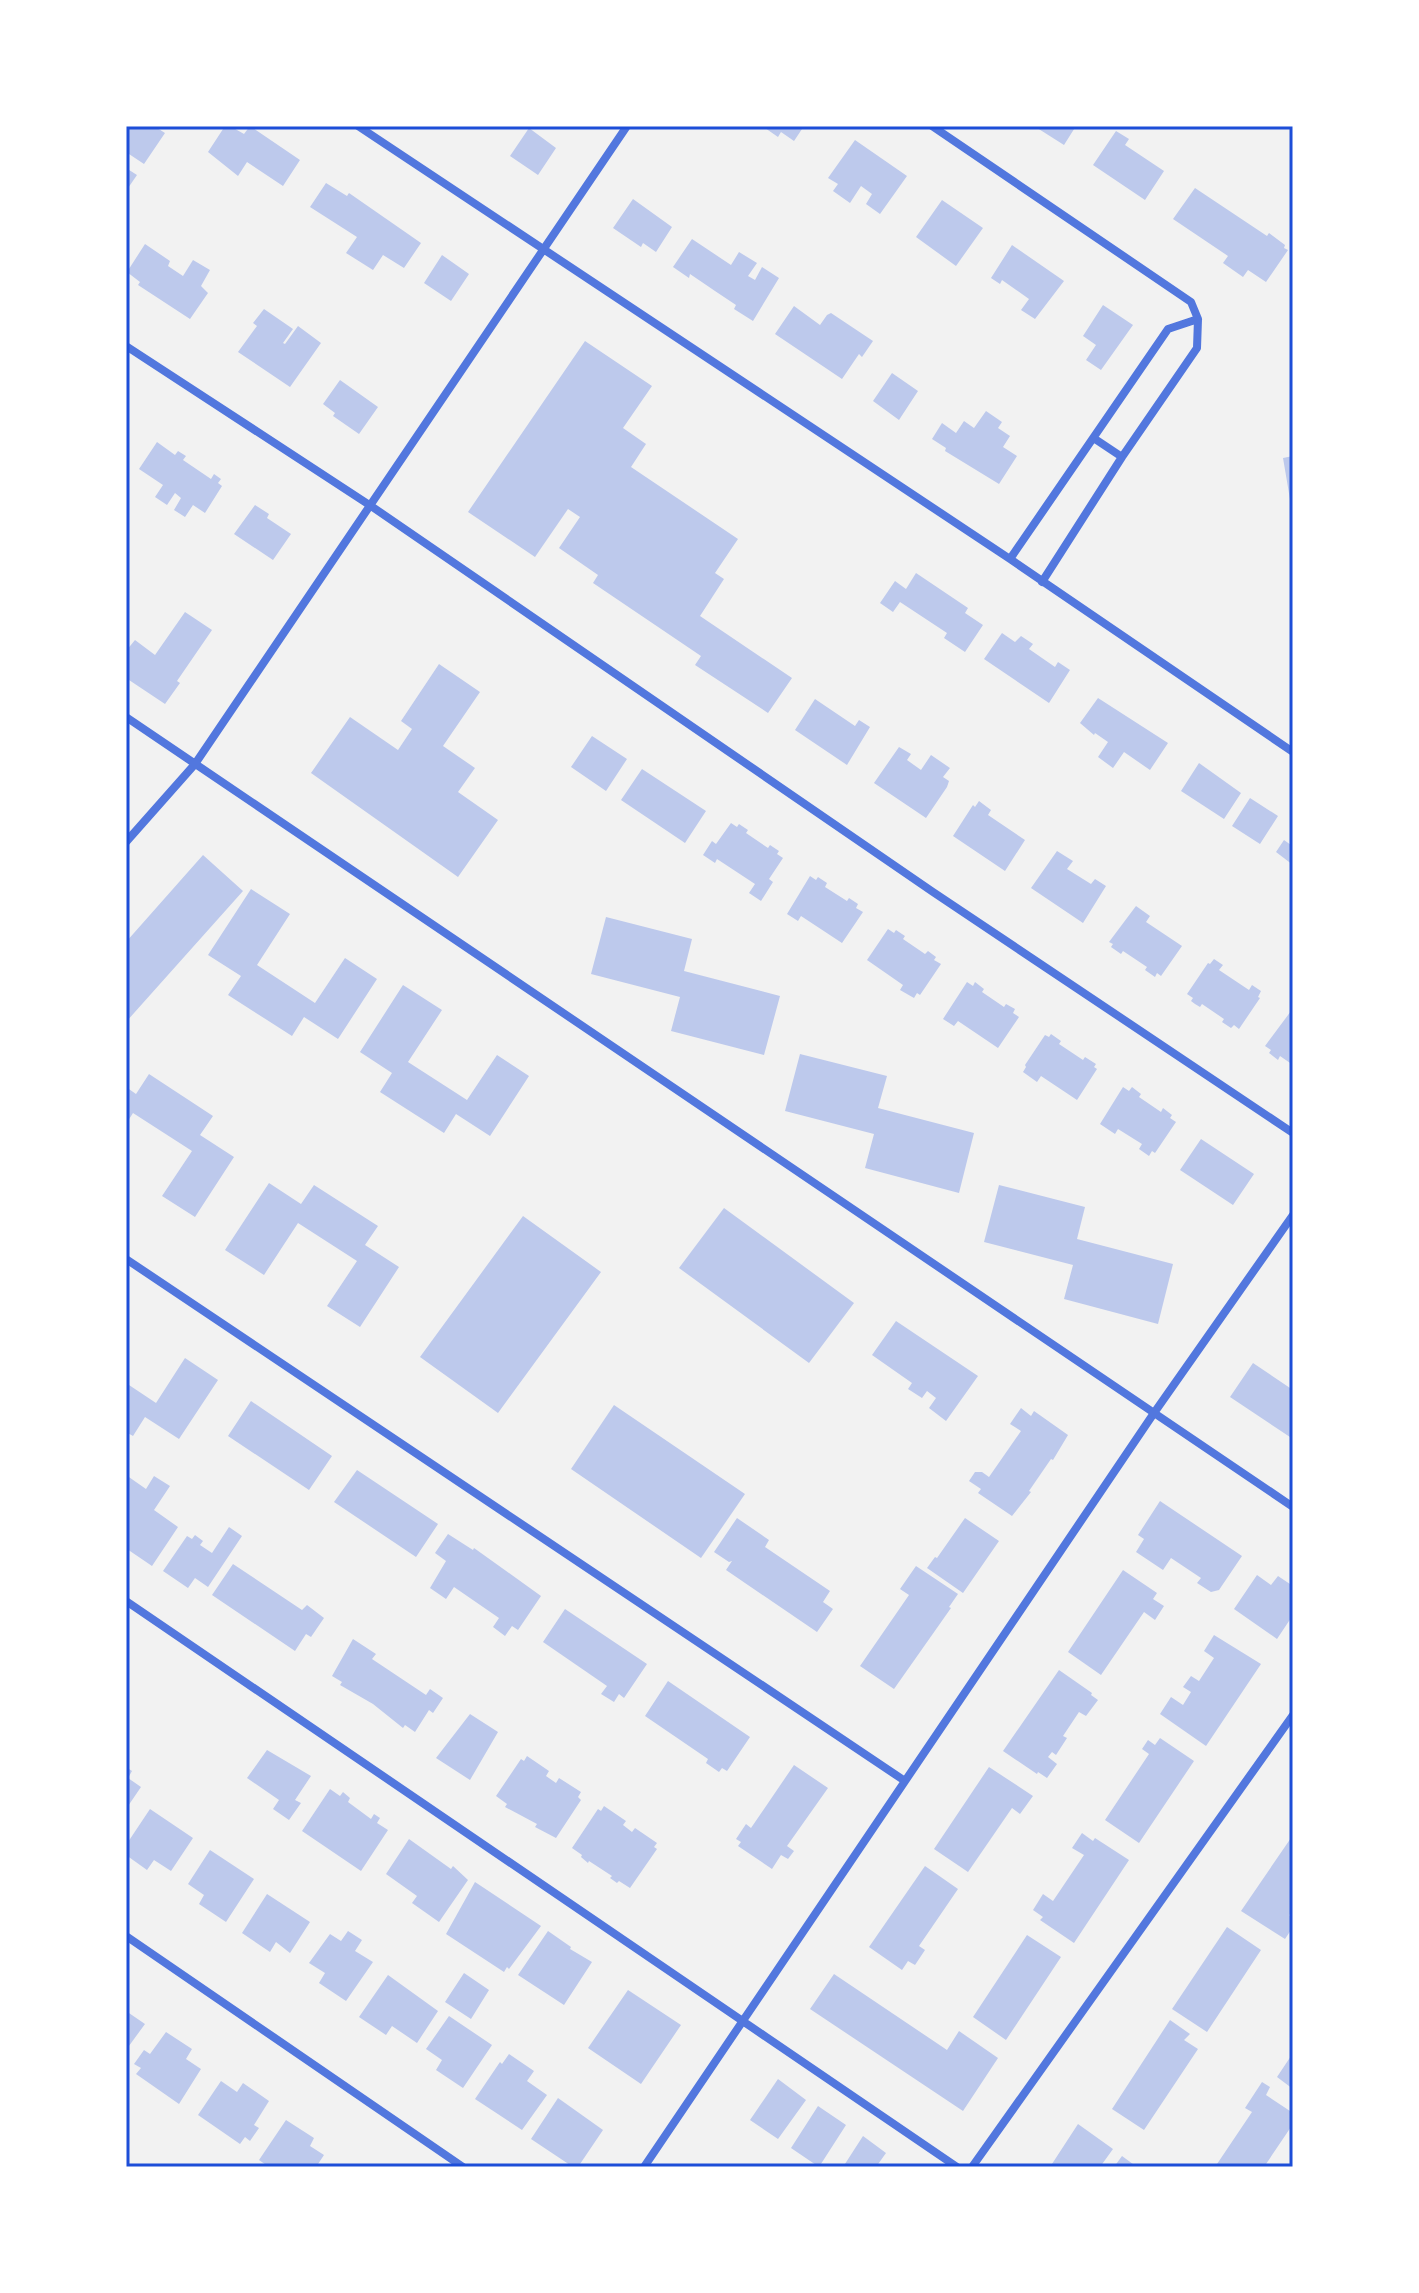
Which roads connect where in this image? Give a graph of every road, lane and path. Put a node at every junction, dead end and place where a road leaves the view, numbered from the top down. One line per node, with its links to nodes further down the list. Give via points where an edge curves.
1 (358, 126): 4 (street)
2 (627, 126): 4 (street)
3 (932, 126): 5 (street, via 1191,302)
4 (542, 250): 9 (street); 10 (street)
5 (1198, 319): 7 (street, via 1168,329); 8 (street, via 1197,348)
6 (126, 346): 9 (street)
7 (1095, 439): 8 (street); 10 (street)
8 (1122, 457): 11 (street)
9 (371, 506): 14 (street); 16 (street)
10 (1010, 559): 11 (street)
11 (1042, 582): 13 (street)
12 (126, 717): 14 (street)
13 (1293, 752)
14 (195, 764): 15 (street); 19 (street)
15 (126, 842)
16 (1293, 1133)
17 (1293, 1215): 19 (street)
18 (126, 1259): 23 (street)
19 (1154, 1413): 20 (street); 23 (street)
20 (1293, 1507)
21 (126, 1601): 25 (street)
22 (1293, 1715): 29 (street)
23 (905, 1781): 25 (street)
24 (126, 1936): 26 (street)
25 (743, 2022): 27 (street); 28 (street)
26 (463, 2167)
27 (644, 2167)
28 (957, 2167)
29 (972, 2167)

